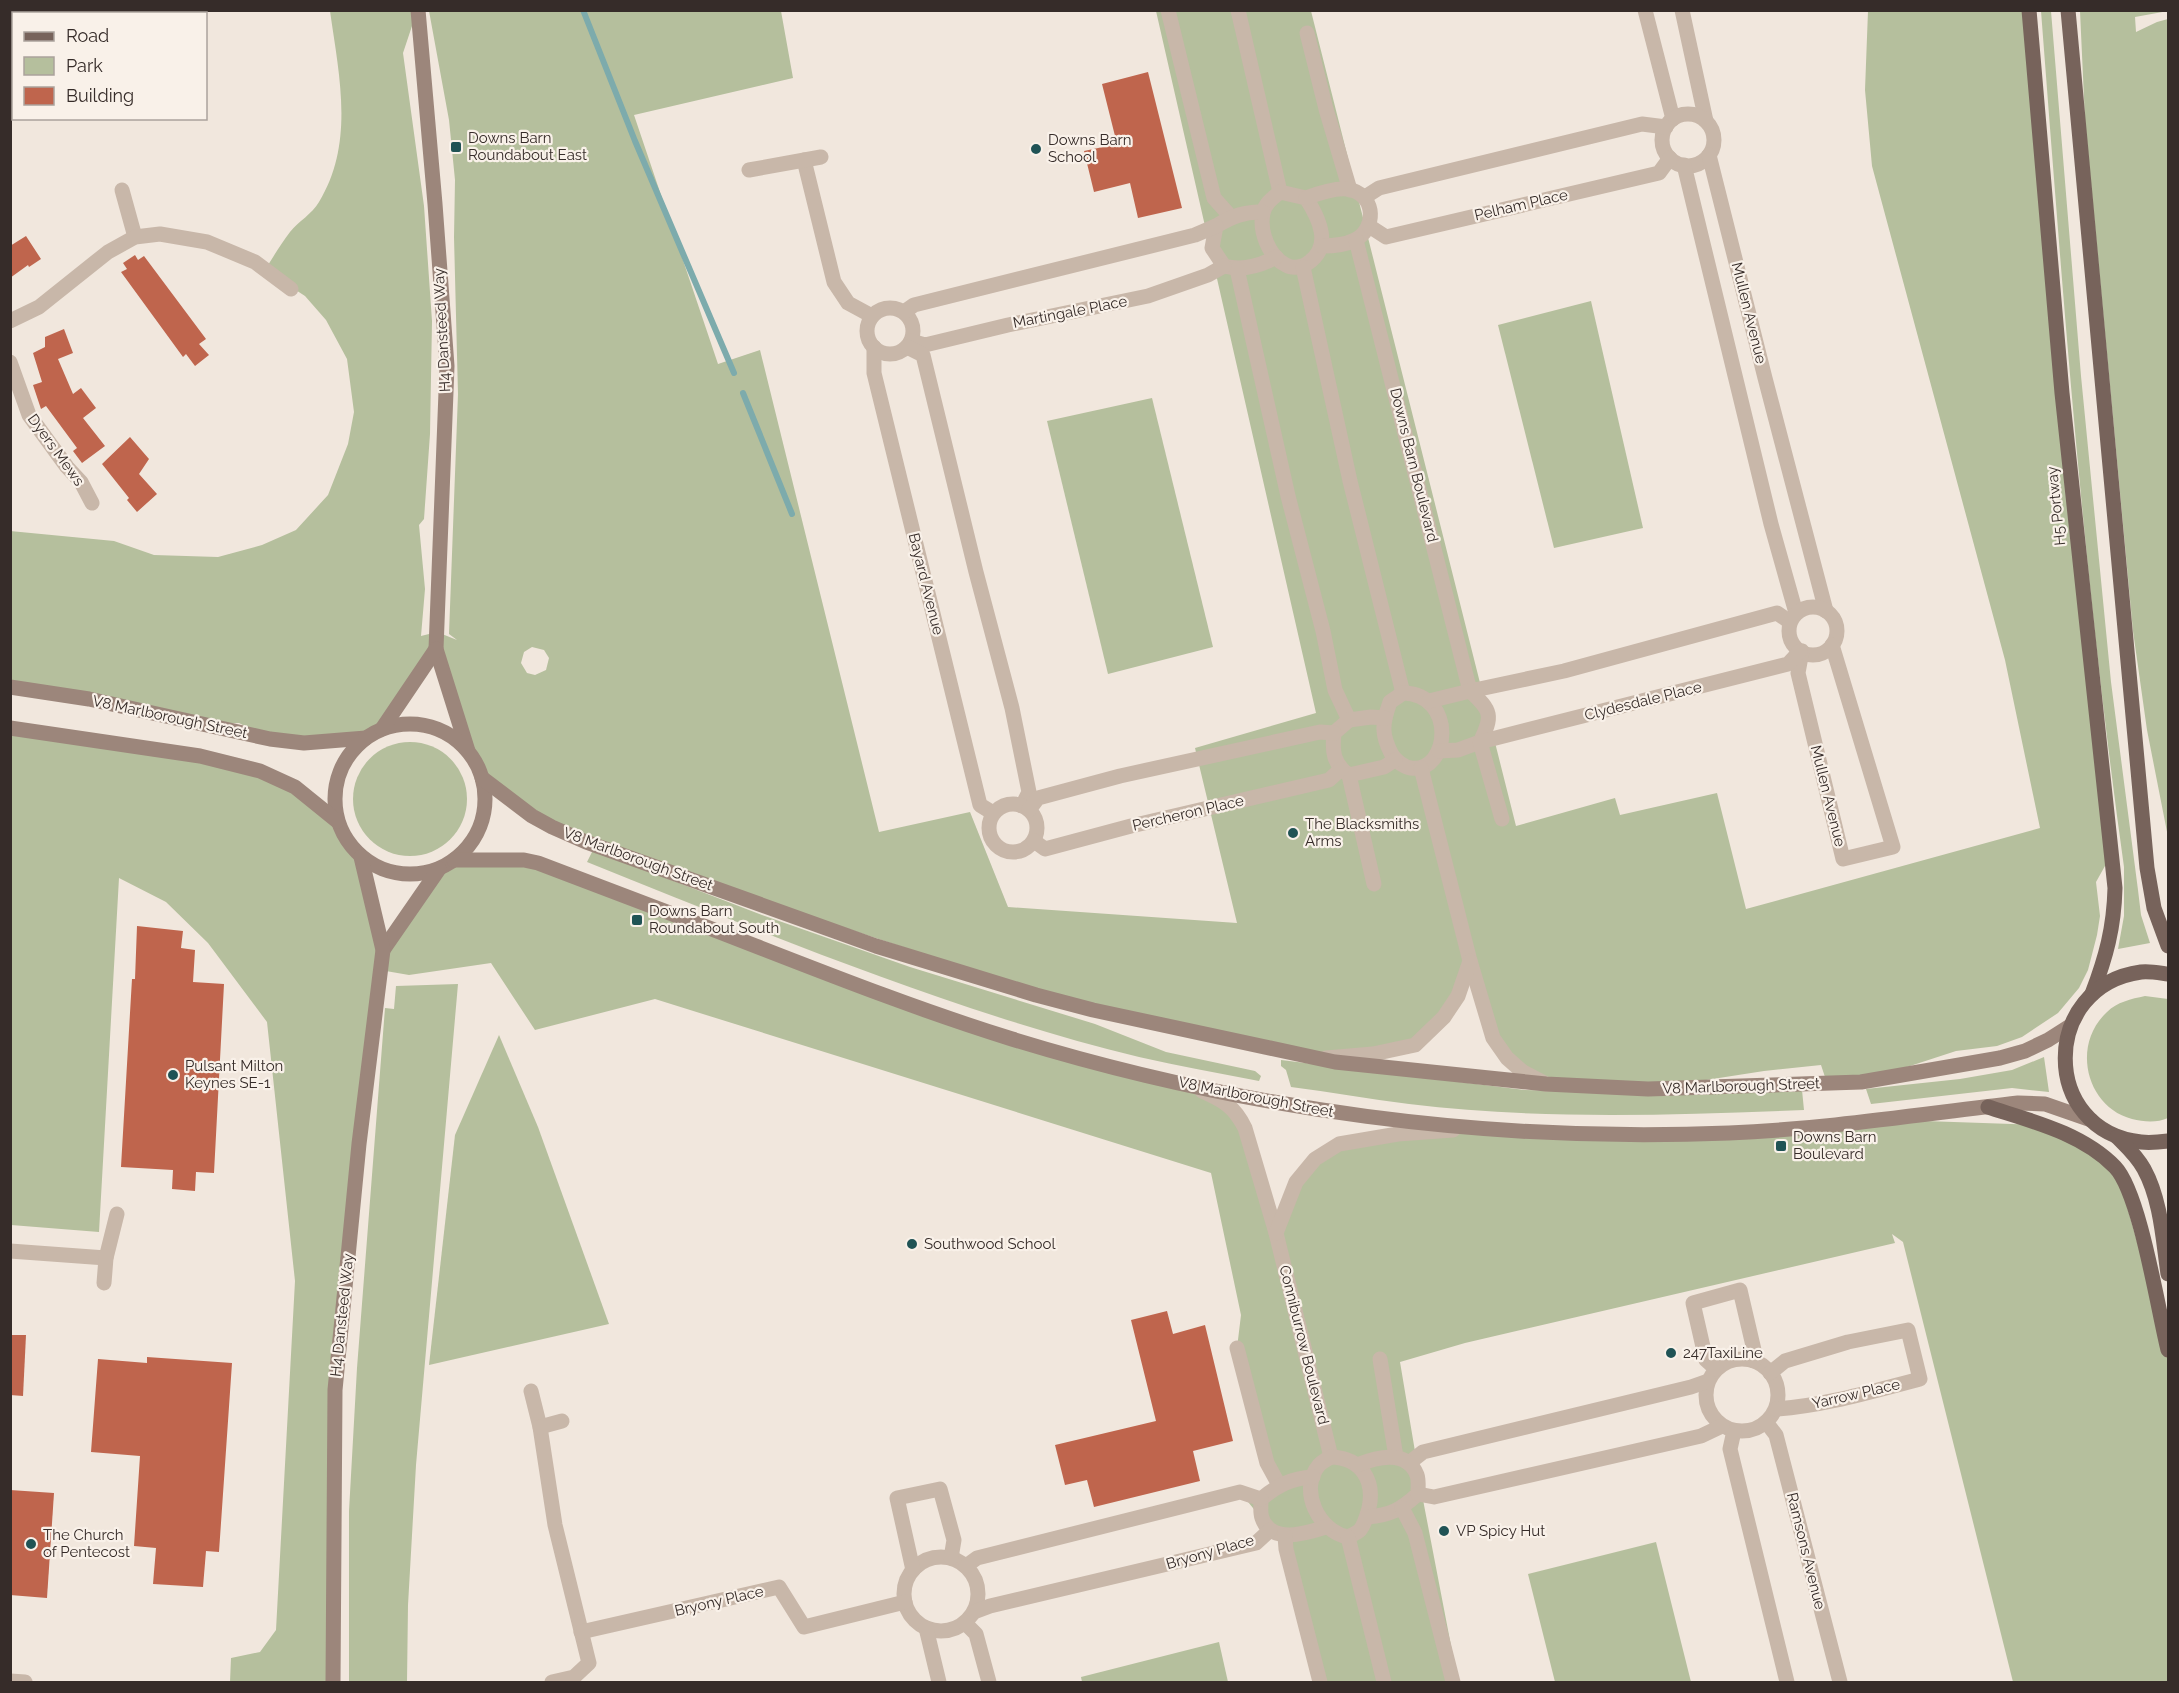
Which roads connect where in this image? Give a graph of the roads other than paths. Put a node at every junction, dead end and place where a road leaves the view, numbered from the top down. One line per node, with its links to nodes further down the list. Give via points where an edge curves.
1 (418, 10): 42 (main road, H4 Dansteed Way, via 447,366)
2 (1168, 10): 22 (street, via 1214,198)
3 (1238, 10): 18 (street)
4 (1645, 10): 10 (street)
5 (1682, 10): 9 (street)
6 (2029, 10): 74 (main road, H5 Portway, via 2062,393 2115,888 2111,937)
7 (2068, 10): 70 (main road, via 2146,868 2154,908)
8 (1307, 33): 17 (street)
9 (1706, 121): 10 (street, via 1689,114); 11 (street, via 1714,137)
10 (1670, 123): 14 (street, via 1662,142); 19 (street, via 1642,124 1379,188)
11 (1709, 155): 14 (street, via 1695,165); 39 (street, Mullen Avenue)
12 (821, 157): 13 (street)
13 (804, 160): 15 (street); 33 (street, via 834,282 848,303)
14 (1677, 162): 24 (street, Pelham Place, via 1659,172 1386,237); 40 (street, Mullen Avenue)
15 (749, 170)
16 (122, 190): 25 (street)
17 (1350, 190): 19 (street); 20 (street, via 1321,192)
18 (1280, 192): 20 (street); 21 (street, via 1268,201)
19 (1365, 197): 24 (street, via 1371,210)
20 (1306, 198): 27 (street, via 1322,229)
21 (1263, 212): 22 (street); 28 (street, via 1262,229)
22 (1231, 217): 23 (street)
23 (1216, 226): 30 (street, via 1212,248); 32 (street, via 1195,235 914,305)
24 (1369, 226): 26 (street)
25 (135, 237): 31 (street, via 160,234 207,242 255,262); 34 (street, via 108,252 39,307)
26 (1356, 240): 27 (street); 45 (street, Downs Barn Boulevard)
27 (1322, 246): 29 (street, via 1315,259)
28 (1276, 257): 29 (street, via 1287,266); 30 (street, Martingale Place, via 1262,265)
29 (1303, 267): 46 (street, via 1347,469)
30 (1231, 268): 35 (street, Martingale Place, via 1148,296 925,345); 49 (street, via 1335,690)
31 (291, 289)
32 (904, 312): 33 (street, via 891,307); 35 (street, via 913,323)
33 (872, 316): 36 (street, via 867,327)
34 (10, 321)
35 (909, 344): 36 (street, via 892,354); 61 (street, via 923,355 1012,708 1029,792)
36 (874, 347): 62 (street, Bayard Avenue, via 874,373 980,805)
37 (10, 362): 38 (street, Dyers Mews, via 29,415 81,482)
38 (92, 503)
39 (1826, 610): 40 (street, via 1804,608); 41 (street, via 1836,626)
40 (1793, 617): 43 (street, via 1789,635 1791,643); 45 (street, via 1777,613 1564,671)
41 (1832, 645): 43 (street, via 1820,654); 43 (street, Mullen Avenue, via 1893,847 1843,859 1798,674)
42 (436, 649): 51 (main road); 55 (main road, H4 Dansteed Way)
43 (1801, 651): 54 (street, Clydesdale Place, via 1788,664)
44 (10, 687): 53 (main road, V8 Marlborough Street, via 88,699 270,739 304,743)
45 (1470, 691): 47 (street); 54 (street, via 1486,706 1489,723)
46 (1403, 693): 47 (street, via 1416,693); 48 (street, via 1390,702)
47 (1429, 701): 56 (street, via 1443,729)
48 (1385, 718): 49 (street); 57 (street, via 1383,730)
49 (1349, 720): 52 (street)
50 (10, 728): 64 (main road, via 201,756 260,771 295,787)
51 (382, 729): 53 (main road); 55 (main road, via 405,724 429,726 450,735)
52 (1334, 733): 59 (street, via 1332,753); 61 (street, via 1320,732 1120,776 1038,798)
53 (366, 738): 64 (main road, via 349,754 338,775 334,798)
54 (1480, 742): 56 (street, Clydesdale Place, via 1458,750); 63 (street)
55 (468, 751): 60 (main road)
56 (1439, 751): 58 (street)
57 (1395, 760): 58 (street); 59 (street, Percheron Place, via 1384,767)
58 (1421, 768): 72 (street)
59 (1345, 772): 65 (street, Percheron Place, via 1329,780 1045,849); 69 (street)
60 (482, 778): 67 (main road, via 485,801 481,824 471,844); 76 (main road, V8 Marlborough Street, via 532,816 586,842 876,946 1093,1010 1318,1059)
61 (1025, 808): 62 (street, via 1011,804); 65 (street, via 1037,826)
62 (993, 813): 65 (street, via 988,833 1000,849 1019,852)
63 (1502, 819)
64 (337, 821): 66 (main road)
65 (1034, 841)
66 (361, 857): 68 (main road, via 399,874); 71 (main road, H4 Dansteed Way)
67 (454, 860): 68 (main road); 78 (main road, V8 Marlborough Street, via 538,863 858,987 1012,1039)
68 (439, 869): 71 (main road, H4 Dansteed Way)
69 (1374, 884)
70 (2169, 946)
71 (382, 953): 123 (main road, H4 Dansteed Way, via 335,1390)
72 (1470, 961): 76 (street, via 1458,996 1438,1024 1415,1045); 77 (street, via 1493,1038 1507,1058)
73 (2169, 974): 74 (main road, via 2143,972 2116,978)
74 (2092, 994): 75 (main road)
75 (2070, 1026): 77 (main road, V8 Marlborough Street, via 2025,1051 2000,1058 1861,1082 1648,1089); 80 (main road, via 2064,1051 2066,1076 2075,1100)
76 (1335, 1059): 77 (main road, V8 Marlborough Street)
77 (1545, 1084)
78 (1191, 1086): 81 (main road, V8 Marlborough Street); 85 (street, Conniburrow Boulevard, via 1224,1101 1237,1113)
79 (1988, 1107): 80 (main road, V8 Marlborough Street, via 2045,1104); 81 (main road, V8 Marlborough Street, via 1729,1133 1610,1134); 91 (main road, via 2064,1133 2116,1168 2139,1221)
80 (2091, 1120): 82 (main road)
81 (1399, 1127): 85 (street, via 1339,1144 1315,1159 1296,1182)
82 (2117, 1137): 83 (main road, via 2142,1143); 88 (main road, via 2145,1171 2154,1196)
83 (2169, 1141)
84 (117, 1214): 87 (street)
85 (1276, 1233): 102 (street, Conniburrow Boulevard)
86 (10, 1251): 87 (street)
87 (106, 1257): 89 (street)
88 (2169, 1274)
89 (104, 1283)
90 (1237, 1348): 106 (street, via 1267,1463)
91 (2169, 1350)
92 (1380, 1359): 103 (street)
93 (1754, 1362): 94 (street); 95 (street, via 1736,1360); 95 (street, via 1740,1290 1693,1303)
94 (1770, 1373): 97 (street, via 1776,1384); 97 (street, Yarrow Place, via 1785,1361 1848,1342 1908,1330 1920,1379)
95 (1712, 1375): 101 (street, via 1707,1406 1713,1417); 103 (street, via 1691,1388)
96 (531, 1391): 100 (street)
97 (1776, 1409): 99 (street)
98 (562, 1421): 100 (street)
99 (1766, 1422): 101 (street, via 1752,1430); 131 (street, Ramsons Avenue, via 1776,1435)
100 (540, 1427): 120 (street, via 555,1526)
101 (1728, 1428): 107 (street, via 1434,1497); 130 (street)
102 (1331, 1457): 104 (street); 105 (street, via 1320,1464)
103 (1403, 1460): 104 (street, via 1372,1459); 107 (street, via 1418,1476)
104 (1358, 1465): 110 (street, via 1367,1478 1371,1498)
105 (1312, 1477): 106 (street); 111 (street, via 1312,1498)
106 (1279, 1485): 108 (street)
107 (1418, 1494): 109 (street)
108 (1261, 1499): 112 (street, via 1261,1518); 115 (street, via 1240,1492 977,1558)
109 (1402, 1508): 110 (street, via 1384,1516); 129 (street, via 1415,1533)
110 (1367, 1517): 113 (street, via 1361,1529)
111 (1326, 1527): 112 (street); 113 (street, via 1336,1535)
112 (1277, 1533): 118 (street, Bryony Place, via 1256,1543 990,1606); 127 (street, via 1286,1549)
113 (1348, 1537): 128 (street)
114 (951, 1558): 115 (street); 116 (street, via 930,1558); 116 (street, via 954,1540 940,1489 897,1498)
115 (966, 1566): 118 (street, via 978,1588 978,1600)
116 (913, 1570): 117 (street, via 904,1590)
117 (905, 1602): 119 (street, via 916,1622); 120 (street, Bryony Place, via 804,1627 779,1587)
118 (969, 1618): 119 (street, via 946,1631); 126 (street)
119 (926, 1628): 125 (street)
120 (581, 1632): 124 (street, via 589,1663 574,1677)
121 (10, 1681): 122 (street)
122 (25, 1683)
123 (333, 1683)
124 (552, 1683)
125 (939, 1683)
126 (989, 1683)
127 (1320, 1683)
128 (1384, 1683)
129 (1453, 1683)
130 (1787, 1683)
131 (1840, 1683)

